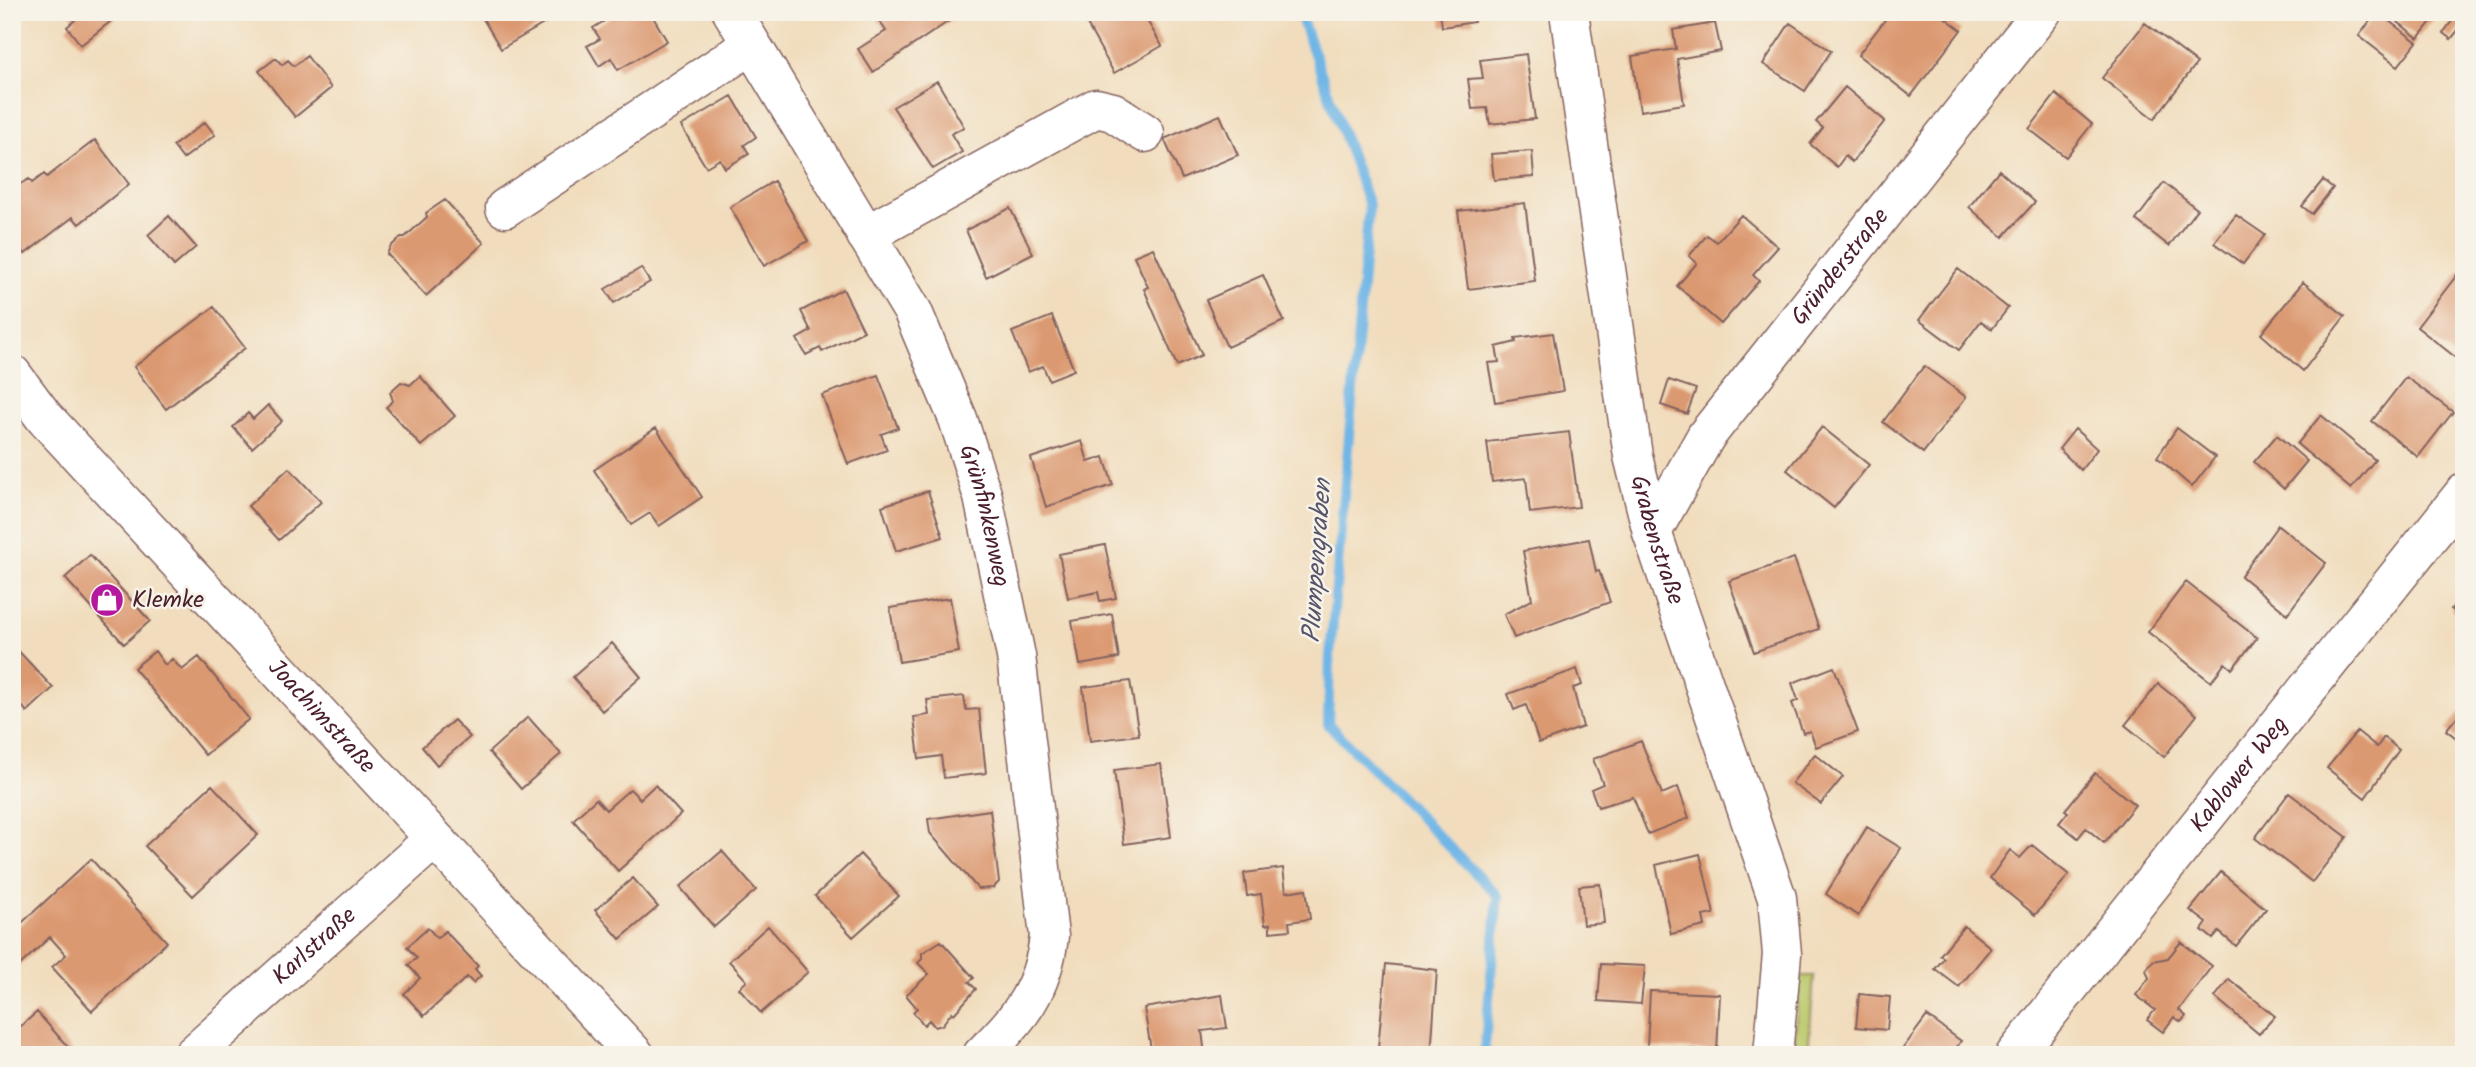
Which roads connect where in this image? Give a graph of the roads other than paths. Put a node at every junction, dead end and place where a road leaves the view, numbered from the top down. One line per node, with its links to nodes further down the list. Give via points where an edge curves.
1 (733, 12): 4 (street, Grünfinkenweg)
2 (1569, 12): 10 (street, Grabenstraße, via 1631,446)
3 (2042, 12): 10 (street, Gründerstraße, via 1706,436)
4 (751, 45): 6 (street); 7 (street, Grünfinkenweg)
5 (1145, 133): 7 (street, via 1096,108)
6 (505, 208)
7 (866, 235): 14 (street, Grünfinkenweg, via 913,312 958,419 983,497 1016,656 1049,936 1037,989)
8 (12, 374): 11 (street, Joachimstraße, via 44,417)
9 (2464, 493): 16 (street, Kablower Weg)
10 (1652, 532): 15 (street, Grabenstraße, via 1777,898 1782,954)
11 (434, 839): 12 (street, Karlstraße); 13 (street, Joachimstraße)
12 (193, 1055)
13 (635, 1055)
14 (982, 1055)
15 (1773, 1055)
16 (2015, 1055)

